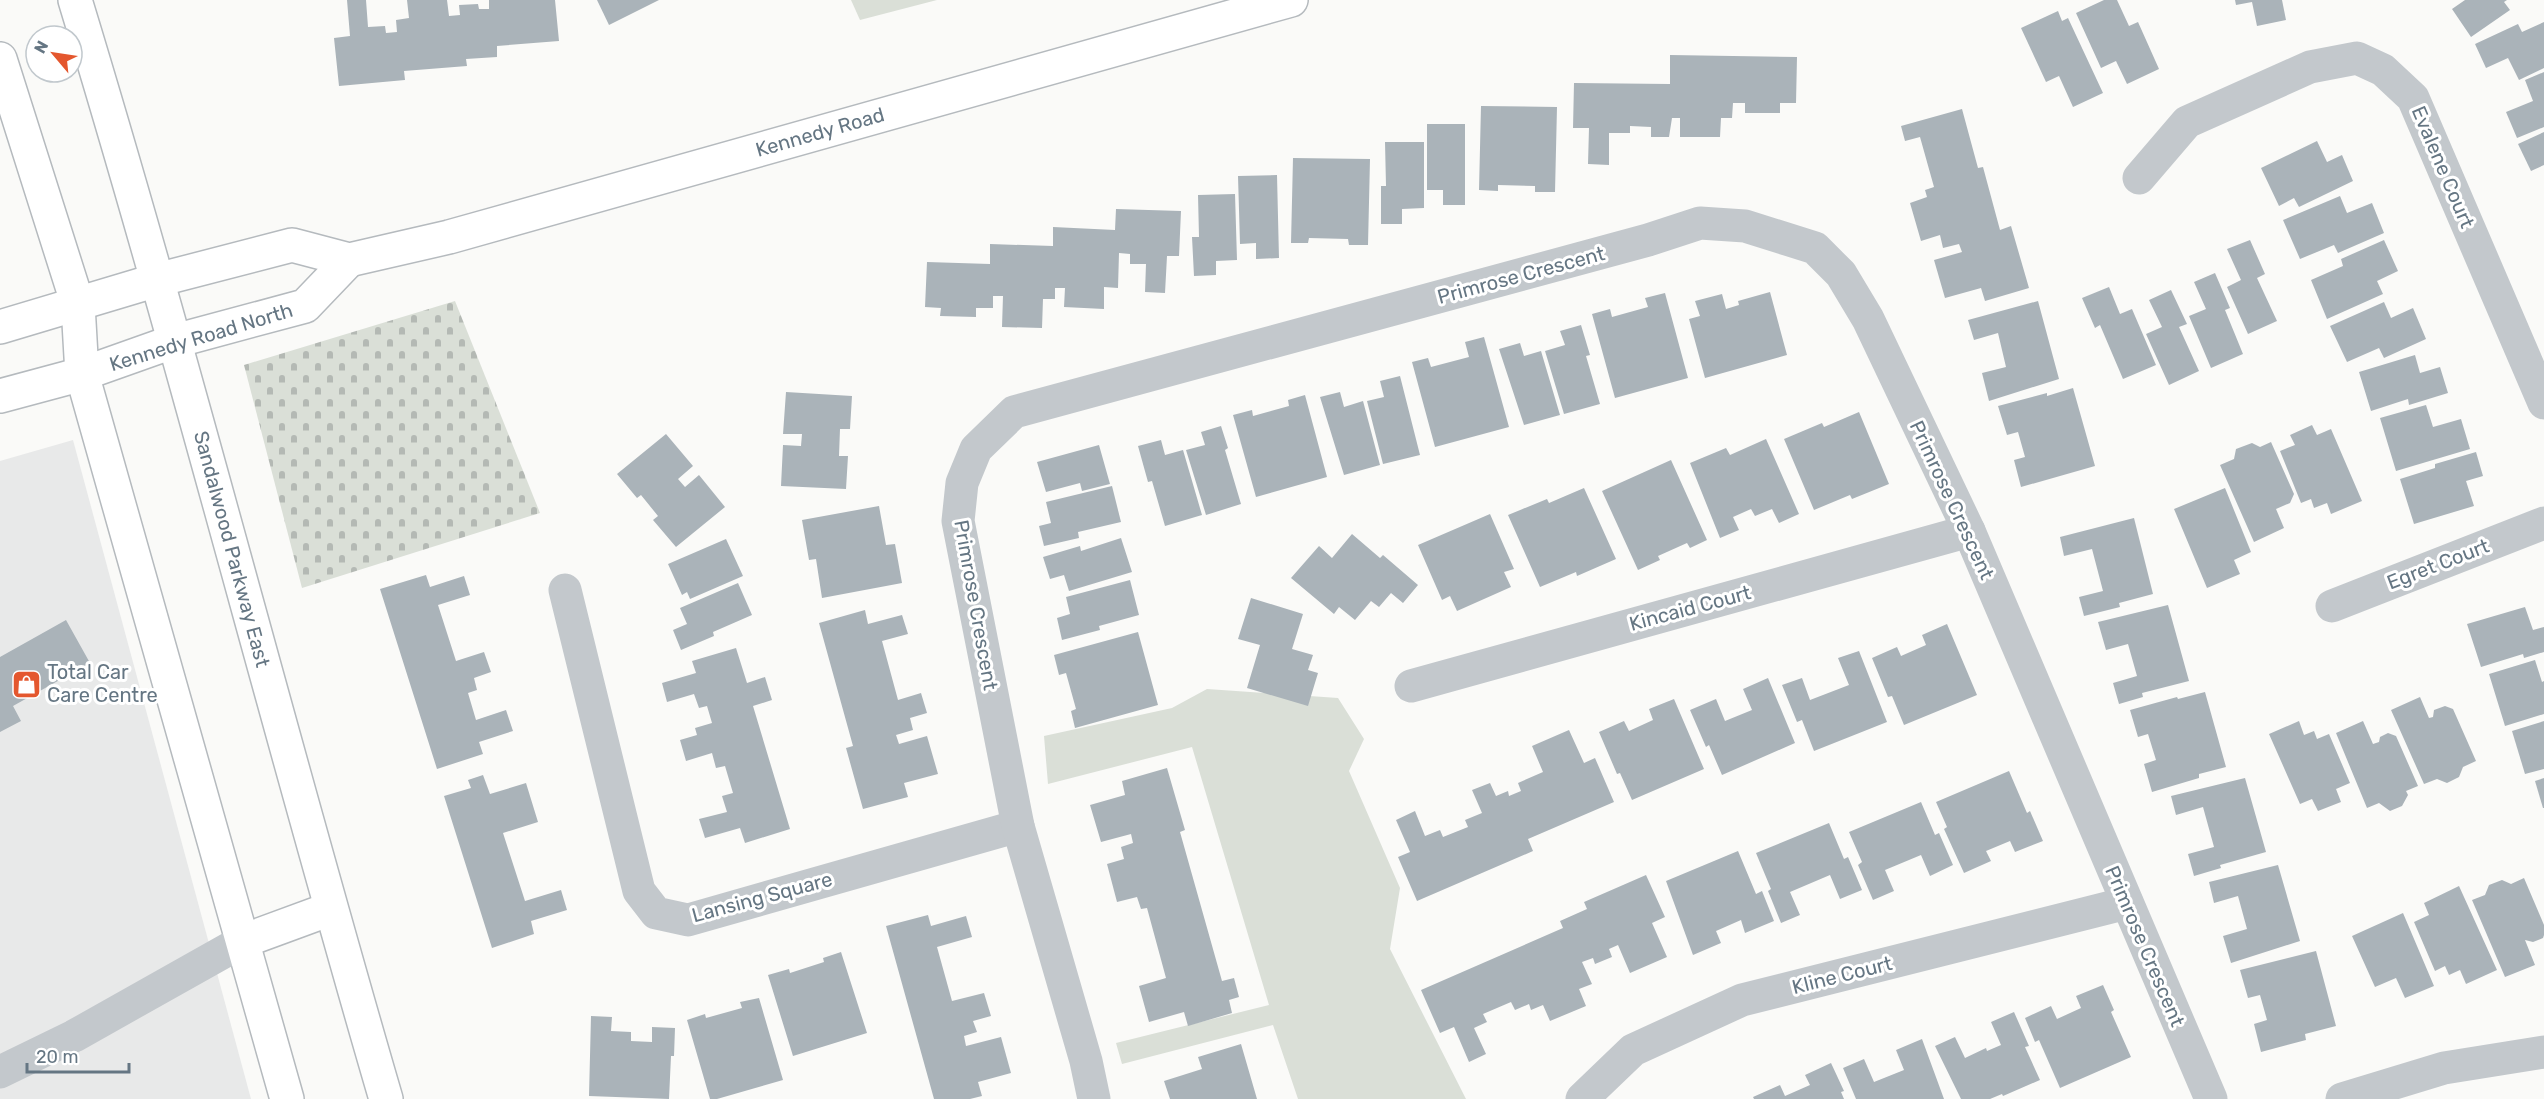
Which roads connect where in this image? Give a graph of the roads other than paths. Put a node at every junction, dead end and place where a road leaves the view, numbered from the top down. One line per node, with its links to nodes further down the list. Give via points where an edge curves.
1 (75, 0): 6 (main road, Sandalwood Parkway East)
2 (1291, 0): 5 (main road, Kennedy Road, via 461,234)
3 (0, 59): 7 (main road)
4 (2139, 178): 12 (street, Evalene Court, via 2187,122 2310,67 2357,58 2383,70 2413,98)
5 (349, 260): 6 (main road, via 292,245); 9 (main road, Kennedy Road North, via 305,306)
6 (157, 280): 7 (main road); 9 (main road, Sandalwood Parkway East)
7 (78, 305): 8 (main road); 10 (main road)
8 (0, 327)
9 (176, 342): 10 (main road, Kennedy Road North); 20 (main road, Sandalwood Parkway East)
10 (82, 374): 11 (main road, Kennedy Road North); 21 (main road)
11 (0, 396)
12 (2544, 403)
13 (2544, 523): 16 (street, Egret Court)
14 (1969, 531): 17 (street, Kincaid Court); 18 (street, Primrose Crescent, via 1868,319 1841,274 1815,248 1745,226 1700,223 1014,412 976,449 962,483 958,521); 19 (street, Primrose Crescent)
15 (565, 590): 18 (street, Lansing Square, via 639,891 656,913 688,920)
16 (2332, 606)
17 (1411, 686)
18 (1018, 826): 26 (street, Primrose Crescent)
19 (2127, 903): 27 (street, Kline Court, via 1742,1000 1633,1050); 28 (street, Primrose Crescent)
20 (330, 909): 21 (main road); 25 (main road, Sandalwood Parkway East)
21 (243, 941): 23 (street, via 74,1036); 24 (main road)
22 (2544, 1052): 29 (street, via 2444,1068)
23 (0, 1072)
24 (287, 1099)
25 (386, 1099)
26 (1094, 1099)
27 (1582, 1099)
28 (2211, 1099)
29 (2342, 1099)

